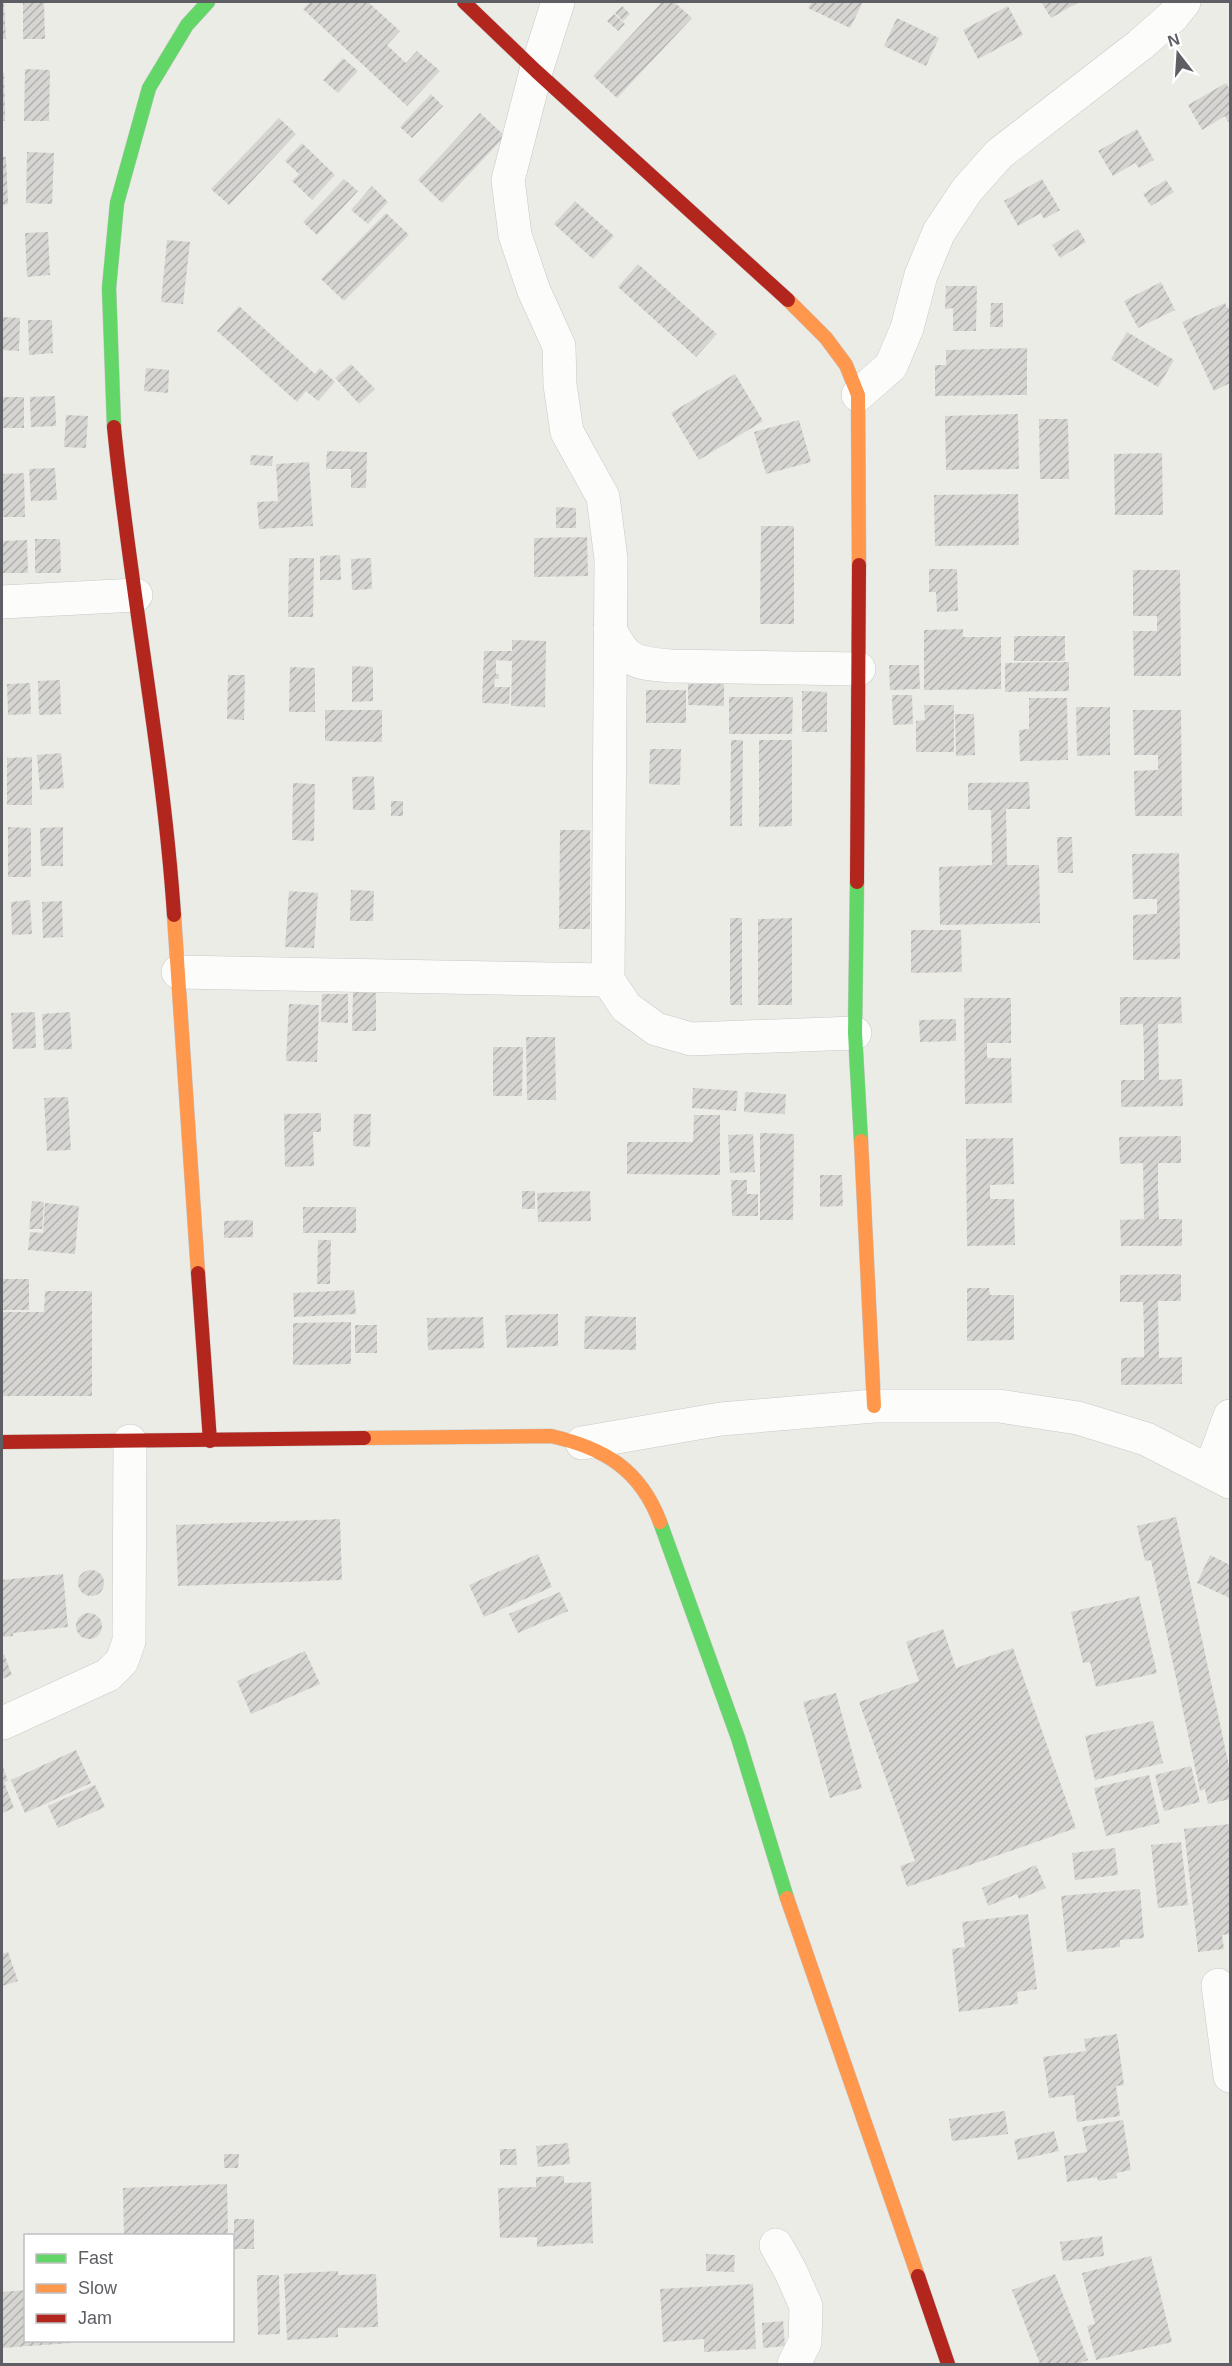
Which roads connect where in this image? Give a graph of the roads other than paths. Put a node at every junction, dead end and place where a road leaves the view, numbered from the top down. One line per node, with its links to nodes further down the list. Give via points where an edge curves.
1 (208, 2): 7 (street, via 187,25 149,88 117,203 109,288 113,422)
2 (464, 2): 5 (street)
3 (558, 2): 5 (street)
4 (1184, 2): 6 (street, via 1140,45 999,154 968,190 939,232 891,366)
5 (536, 71): 6 (street, via 758,271 826,338 846,365); 9 (street, via 508,180 513,224 534,291 559,346 567,432 603,497 610,559)
6 (858, 394): 10 (street)
7 (136, 595): 8 (street); 11 (street, via 169,843)
8 (2, 602)
9 (610, 629): 10 (street, via 620,650 641,663); 12 (street)
10 (859, 669): 13 (street)
11 (178, 972): 12 (street); 17 (street)
12 (608, 980): 13 (street, via 626,1007 656,1029 691,1039)
13 (855, 1033): 14 (street)
14 (873, 1406): 19 (street, via 721,1419); 20 (street, via 999,1406 1078,1418 1146,1439)
15 (1230, 1416): 20 (street)
16 (130, 1441): 17 (street); 18 (street); 21 (street, via 129,1641 122,1661 108,1675)
17 (210, 1441): 19 (street, via 551,1436)
18 (2, 1442)
19 (582, 1443): 26 (street, via 626,1468 641,1485 659,1518 738,1738 784,1888)
20 (1220, 1476)
21 (3, 1723)
22 (1218, 1985): 23 (street)
23 (1230, 2076)
24 (776, 2245): 25 (street, via 806,2306 806,2342)
25 (794, 2364)
26 (948, 2364)

